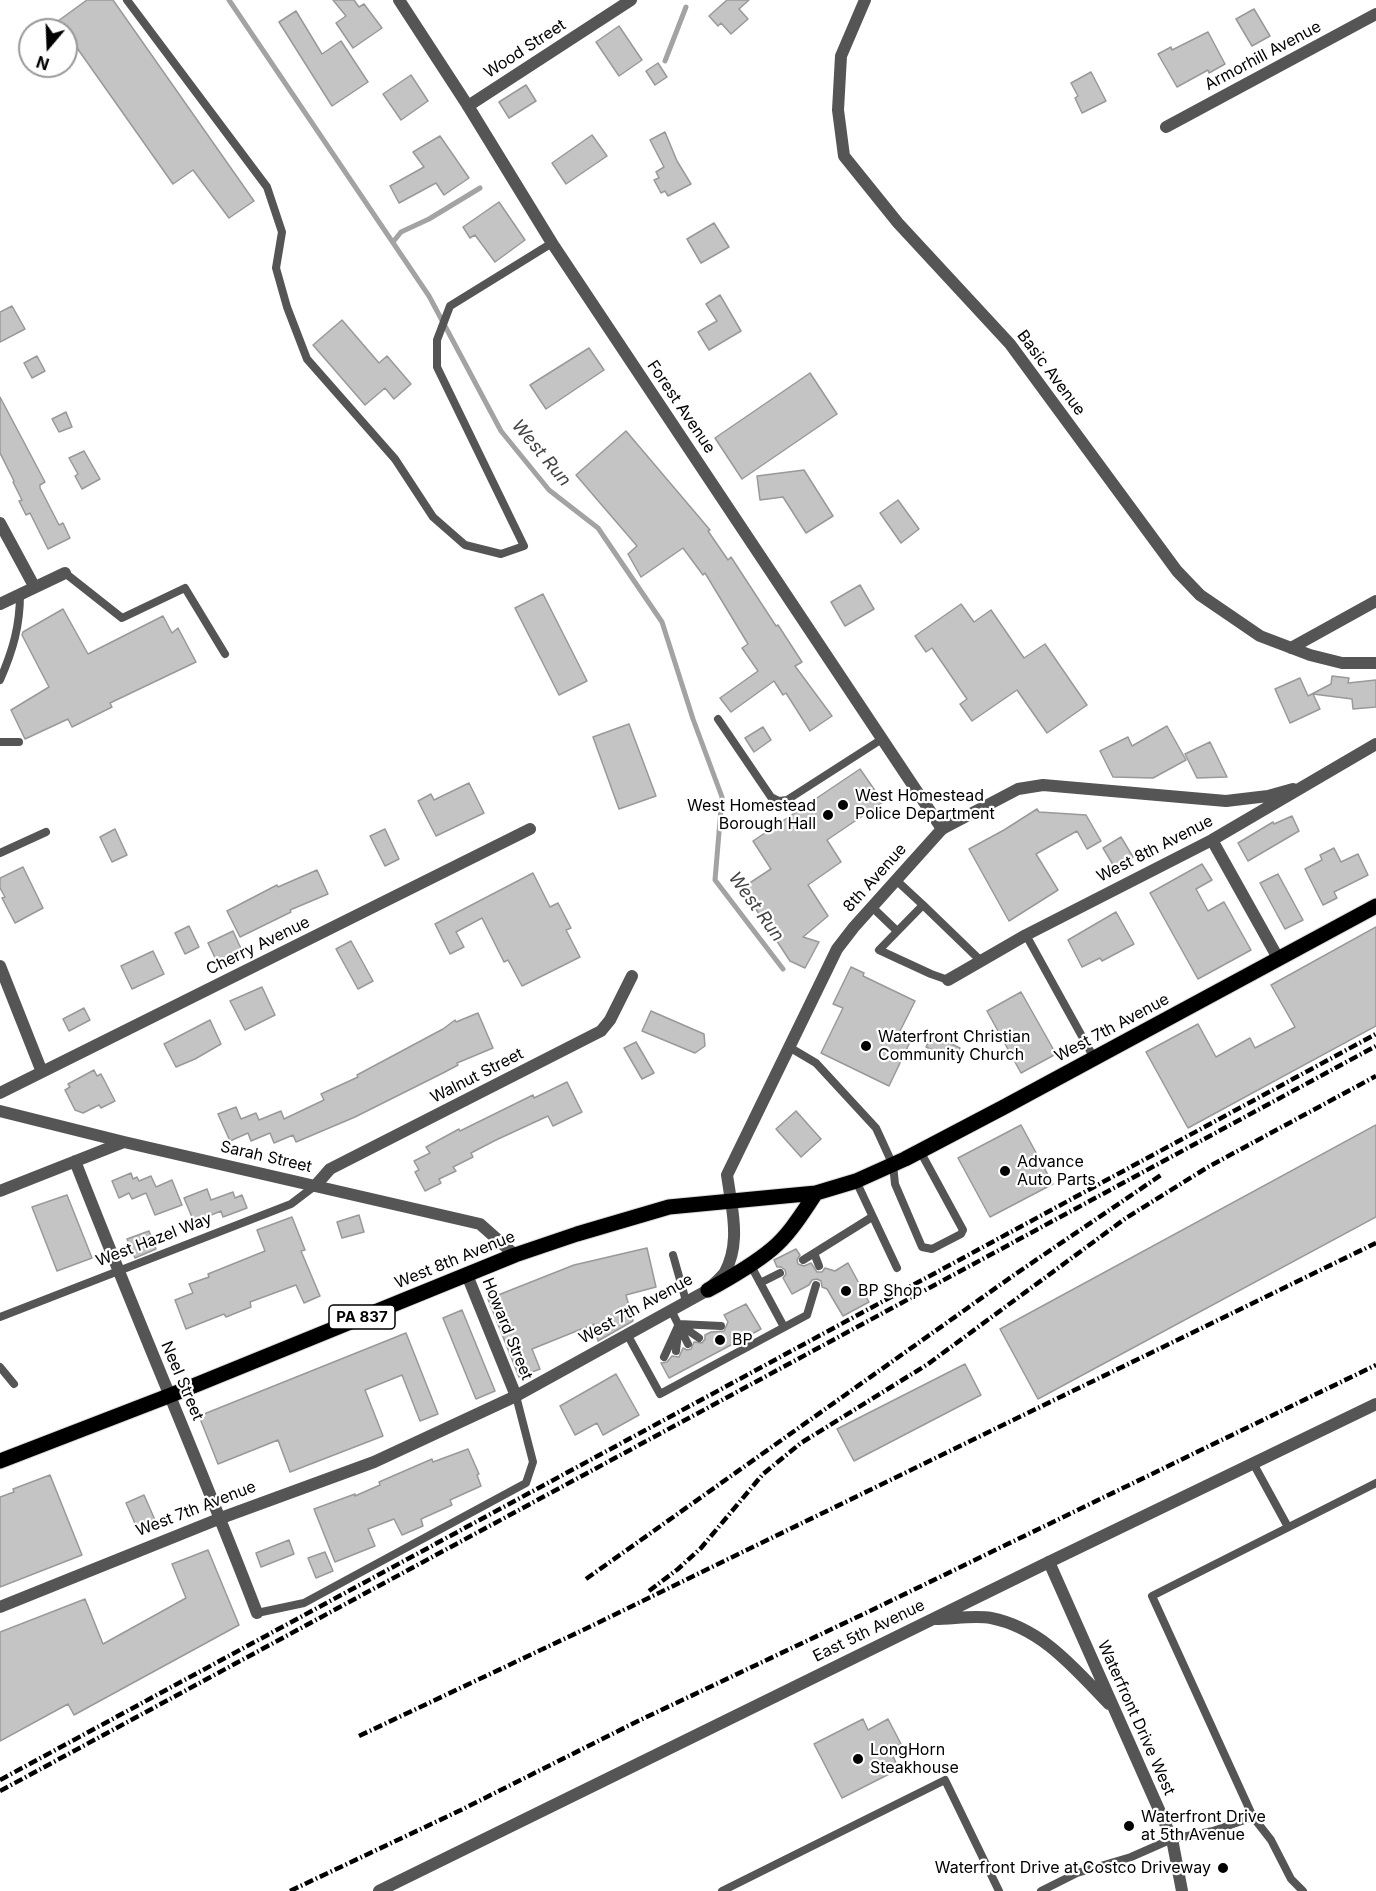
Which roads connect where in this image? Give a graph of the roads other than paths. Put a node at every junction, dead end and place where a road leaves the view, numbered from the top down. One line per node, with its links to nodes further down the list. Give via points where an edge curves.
1 (127, 0): 8 (lane, via 267,187 282,232 276,268 307,359 394,459 433,517 465,544 501,554 524,546 437,367 437,340 450,306)
2 (399, 0): 6 (street, Forest Avenue)
3 (631, 0): 6 (street, Wood Street)
4 (865, 0): 15 (street, Basic Avenue, via 841,56 838,110 844,156 898,223 1010,344 1177,571 1200,595 1260,636)
5 (1376, 14): 7 (street, Armorhill Avenue)
6 (468, 106): 8 (street, Forest Avenue)
7 (1166, 127)
8 (552, 243): 20 (street, Forest Avenue)
9 (0, 523): 11 (street)
10 (65, 573): 11 (street); 16 (lane, via 122,618 185,588)
11 (34, 586): 12 (street)
12 (20, 594): 14 (street); 18 (lane, via 20,620)
13 (1376, 601): 15 (street)
14 (0, 604)
15 (1291, 648): 17 (street, Basic Avenue, via 1342,663)
16 (225, 654)
17 (1376, 663)
18 (0, 680)
19 (718, 719): 20 (lane, via 771,797 779,801 787,800)
20 (882, 739): 26 (street, Forest Avenue)
21 (0, 742): 22 (lane)
22 (19, 742)
23 (1376, 744): 24 (street, West 8th Avenue)
24 (1312, 784): 26 (street, 8th Avenue, via 1268,796 1226,801 1043,785 1018,789); 28 (street, West 8th Avenue)
25 (530, 829): 43 (street, Cherry Avenue)
26 (942, 829): 30 (street, 8th Avenue)
27 (46, 832): 29 (lane)
28 (1212, 840): 35 (street, West 8th Avenue); 36 (street)
29 (0, 853)
30 (896, 879): 31 (lane); 33 (street, 8th Avenue)
31 (923, 905): 34 (lane); 37 (lane)
32 (1376, 906): 36 (main road, West 7th Avenue / PA 837)
33 (872, 907): 34 (lane); 41 (street, 8th Avenue, via 837,949)
34 (897, 931): 40 (lane, via 879,950)
35 (1026, 935): 37 (street, West 8th Avenue); 42 (lane)
36 (1278, 958): 42 (main road, West 7th Avenue / PA 837)
37 (981, 962): 40 (street, West 8th Avenue)
38 (0, 966): 43 (street)
39 (632, 976): 51 (street, Walnut Street, via 602,1031 330,1169)
40 (948, 980)
41 (789, 1047): 49 (lane, via 816,1063 876,1128); 54 (street, 8th Avenue, via 727,1175)
42 (1094, 1058): 47 (main road, West 7th Avenue / PA 837)
43 (42, 1072): 44 (street, Cherry Avenue)
44 (0, 1093)
45 (0, 1111): 46 (street, Sarah Street)
46 (124, 1142): 48 (street); 51 (street, Sarah Street)
47 (920, 1151): 49 (main road, West 7th Avenue / PA 837); 49 (lane, via 963,1230 932,1249 922,1247 895,1185)
48 (75, 1161): 52 (street); 63 (street, Neel Street)
49 (893, 1165): 50 (main road, West 7th Avenue / PA 837)
50 (856, 1181): 53 (main road, West 7th Avenue / PA 837); 55 (lane)
51 (316, 1185): 57 (street, Sarah Street, via 480,1224); 63 (lane, West Hazel Way, via 291,1204)
52 (0, 1191)
53 (816, 1193): 54 (main road, West 7th Avenue / PA 837); 60 (main road, via 773,1248)
54 (731, 1202): 57 (main road, West 8th Avenue / PA 837, via 669,1207); 68 (street, West 7th Avenue, via 735,1226 732,1253 724,1273)
55 (872, 1217): 56 (lane); 62 (lane)
56 (814, 1254): 59 (lane); 61 (lane)
57 (515, 1255): 65 (main road, West 8th Avenue / PA 837)
58 (673, 1255): 69 (lane)
59 (803, 1260)
60 (750, 1264): 66 (lane); 68 (main road)
61 (819, 1266)
62 (897, 1268)
63 (117, 1270): 71 (lane, West Hazel Way); 85 (street, Neel Street)
64 (780, 1273): 66 (lane)
65 (467, 1275): 85 (main road, West 8th Avenue / PA 837); 86 (street, Howard Street)
66 (760, 1283): 74 (lane)
67 (816, 1285): 74 (lane, via 807,1315)
68 (708, 1290): 69 (street, West 7th Avenue)
69 (686, 1302): 70 (street, West 7th Avenue)
70 (670, 1310): 72 (lane); 76 (street, West 7th Avenue)
71 (0, 1317)
72 (678, 1324): 73 (lane); 75 (lane); 77 (lane); 78 (lane); 80 (lane); 82 (lane)
73 (721, 1326)
74 (784, 1327): 81 (lane)
75 (710, 1333)
76 (627, 1334): 81 (lane, via 660,1394 688,1373 723,1354); 86 (street, West 7th Avenue)
77 (699, 1338)
78 (688, 1344)
79 (731, 1344): 81 (lane)
80 (676, 1351)
81 (737, 1352)
82 (664, 1357)
83 (0, 1367): 84 (lane)
84 (14, 1384)
85 (171, 1395): 88 (main road, West 8th Avenue / PA 837); 91 (street, Neel Street)
86 (516, 1396): 91 (street, West 7th Avenue, via 374,1462); 95 (lane, via 533,1462 526,1483 304,1603)
87 (1376, 1404): 89 (street, East 5th Avenue)
88 (0, 1461)
89 (1253, 1463): 92 (lane); 93 (street, East 5th Avenue)
90 (1376, 1483): 92 (lane)
91 (220, 1518): 94 (street, West 7th Avenue); 95 (street, Neel Street)
92 (1288, 1527): 98 (lane, via 1152,1596)
93 (1048, 1562): 96 (street, East 5th Avenue); 97 (street, Waterfront Drive West)
94 (0, 1608)
95 (257, 1613)
96 (931, 1619): 97 (street, via 990,1618 1022,1628 1046,1642); 102 (street, East 5th Avenue)
97 (1115, 1709): 99 (street, Waterfront Drive West)
98 (1253, 1817): 99 (lane); 107 (lane, via 1271,1840 1291,1879)
99 (1173, 1839): 100 (lane, via 1077,1873); 106 (street, Waterfront Drive West)
100 (1055, 1888): 105 (lane)
101 (733, 1889): 103 (lane); 104 (lane, via 945,1780)
102 (379, 1891)
103 (722, 1891)
104 (999, 1891)
105 (1041, 1891)
106 (1182, 1891)
107 (1303, 1891)

